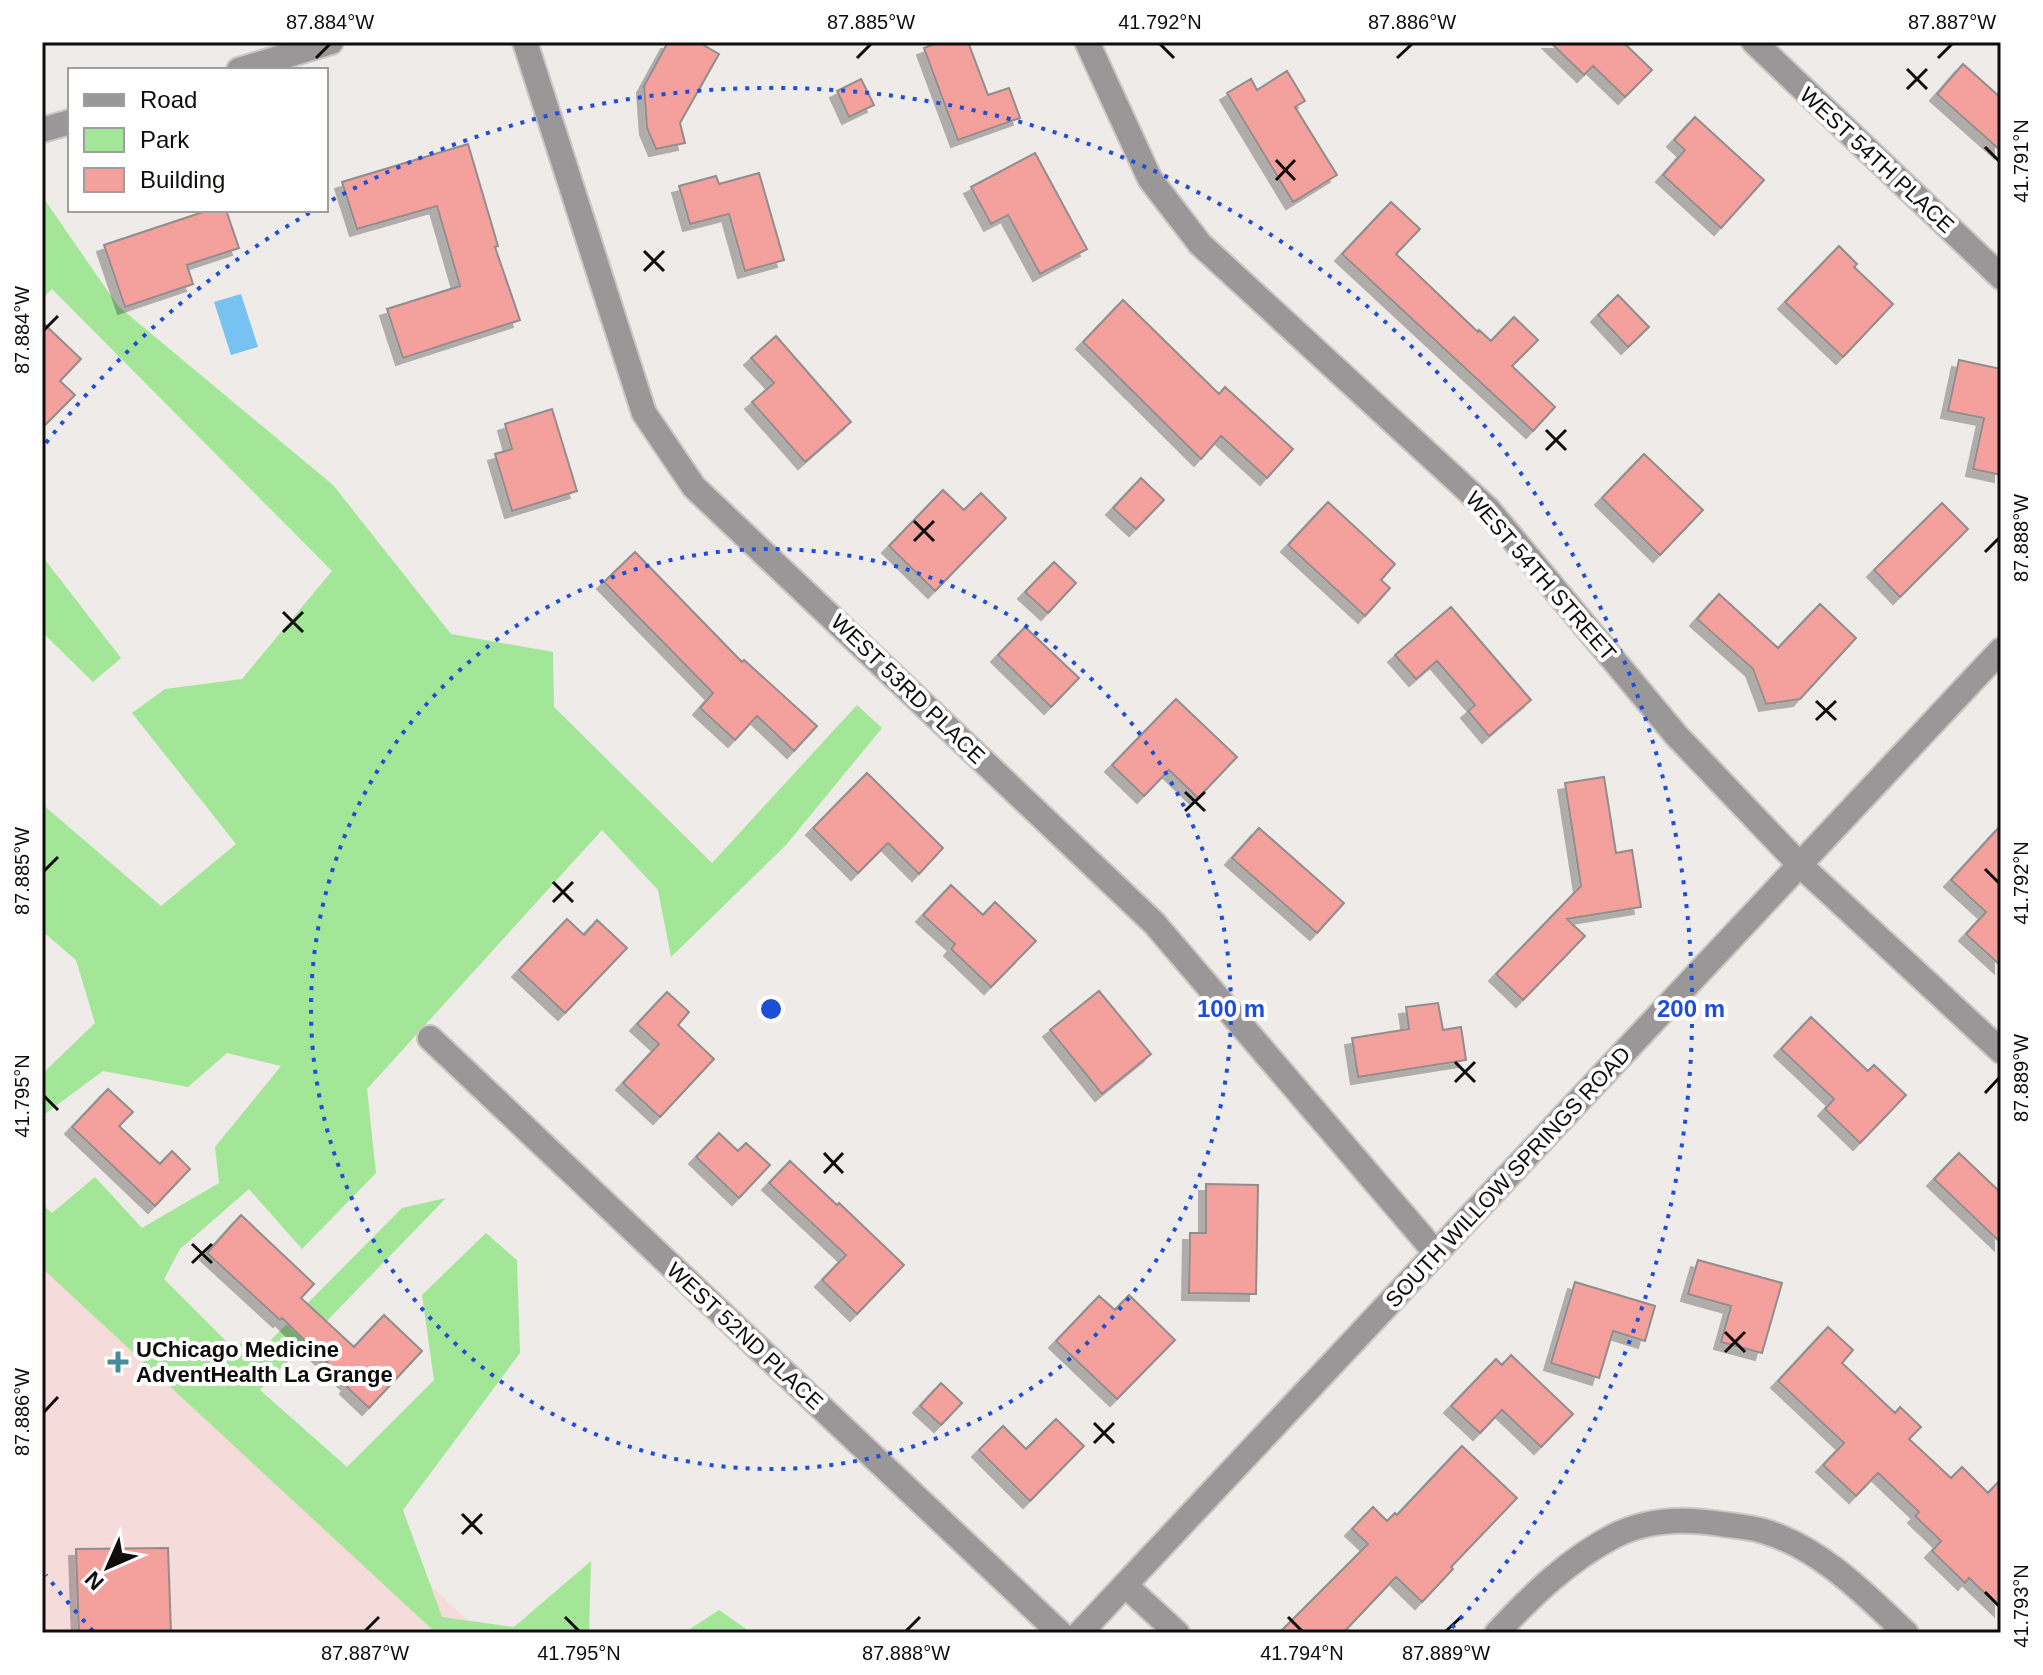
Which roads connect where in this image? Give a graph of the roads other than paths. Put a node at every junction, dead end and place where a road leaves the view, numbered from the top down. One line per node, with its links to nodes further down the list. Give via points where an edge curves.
1 (331, 42): 5 (street)
2 (525, 42): 13 (street, WEST 53RD PLACE, via 644,413 694,487 1154,923)
3 (1087, 42): 10 (street, WEST 54TH STREET, via 1150,179 1200,244 1488,509 1676,735)
4 (1754, 42): 8 (street, WEST 54TH PLACE)
5 (246, 68)
6 (68, 123): 7 (street)
7 (42, 130)
8 (2001, 277)
9 (2001, 650): 10 (street, SOUTH WILLOW SPRINGS ROAD)
10 (1800, 865): 12 (street, WEST 54TH STREET); 13 (street, SOUTH WILLOW SPRINGS ROAD)
11 (430, 1038): 15 (street, WEST 52ND PLACE)
12 (2001, 1051)
13 (1436, 1253): 14 (street, SOUTH WILLOW SPRINGS ROAD)
14 (1125, 1585): 16 (street, SOUTH WILLOW SPRINGS ROAD); 17 (street)
15 (1060, 1633)
16 (1080, 1633)
17 (1177, 1633)
18 (1497, 1633): 19 (street, via 1545,1584 1616,1535 1654,1523 1694,1519 1764,1531 1798,1547 1831,1567)
19 (1906, 1633)

